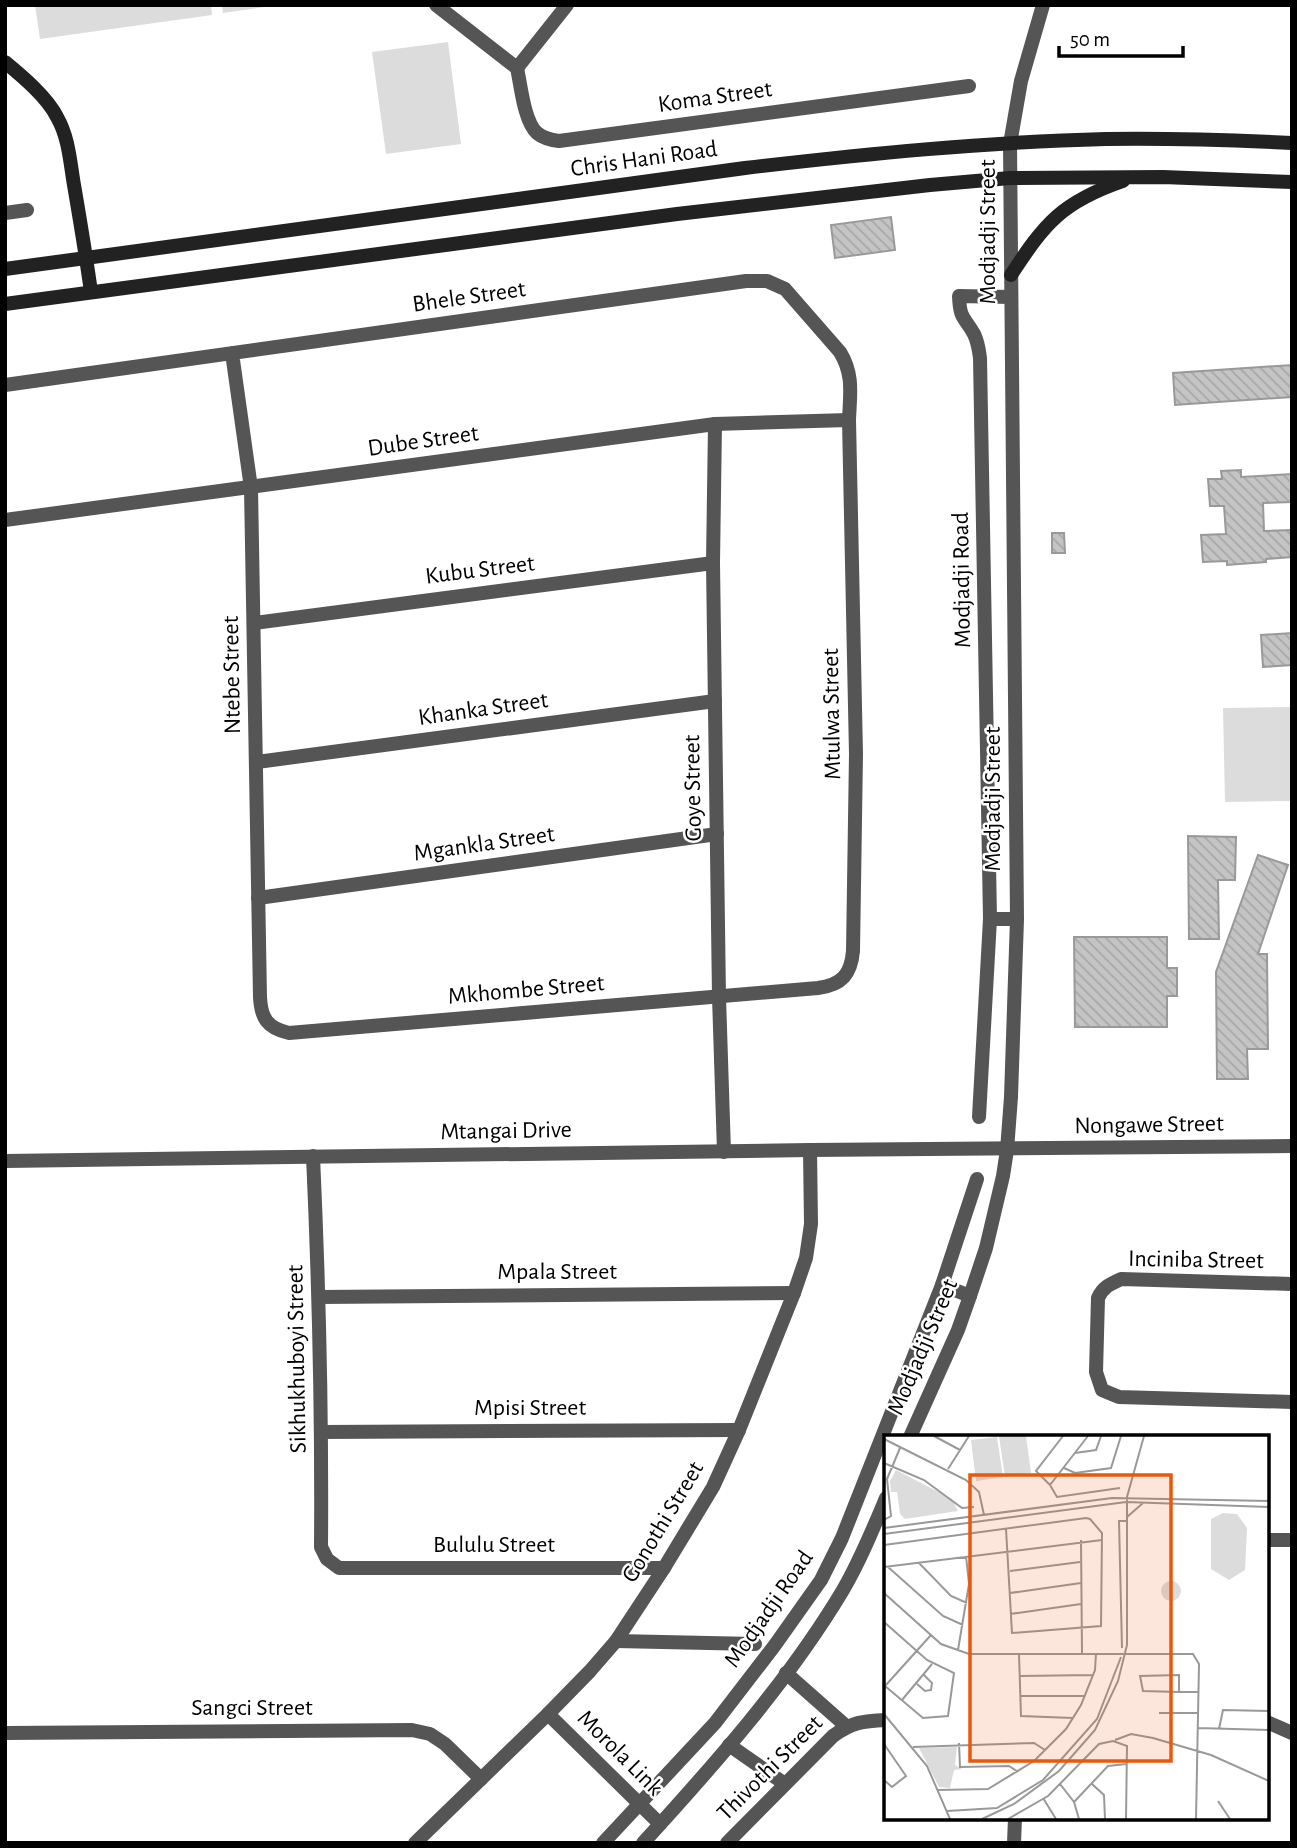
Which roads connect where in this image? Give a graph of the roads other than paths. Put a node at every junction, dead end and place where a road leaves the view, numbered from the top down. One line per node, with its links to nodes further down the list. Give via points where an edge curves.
1 (436, 5): 5 (street)
2 (567, 5): 5 (street)
3 (1043, 5): 8 (street, Modjadji Street, via 1021,82)
4 (5, 62): 14 (main road, via 47,102 62,126)
5 (517, 68): 6 (street, Koma Street, via 532,127 539,135 559,141)
6 (969, 86)
7 (1292, 143): 8 (main road, Chris Hani Road, via 1106,139)
8 (1010, 144): 9 (street, Modjadji Street); 14 (main road, Chris Hani Road, via 745,168)
9 (1010, 178): 10 (main road); 16 (street, Modjadji Street); 17 (main road, via 787,200)
10 (1134, 178): 11 (main road); 16 (main road, via 1069,205 1037,236)
11 (1292, 182)
12 (27, 209): 13 (street)
13 (5, 213)
14 (86, 258): 15 (main road, Chris Hani Road); 17 (main road)
15 (5, 269)
16 (1011, 275): 18 (street, Modjadji Street)
17 (91, 292): 19 (main road)
18 (1011, 297): 32 (street, Modjadji Road, via 960,296 960,311 974,333 980,358); 33 (street, Modjadji Street)
19 (5, 304)
20 (232, 353): 21 (street, Bhele Street); 22 (street, Bhele Street, via 766,281 785,289 846,362); 24 (street, Ntebe Street)
21 (5, 385)
22 (849, 420): 23 (street, Dube Street); 34 (street, Mtulwa Street, via 856,754 853,951 852,964 842,979)
23 (715, 424): 24 (street, Dube Street); 26 (street, Goye Street)
24 (251, 488): 25 (street, Dube Street); 27 (street, Ntebe Street)
25 (5, 520)
26 (713, 563): 27 (street, Kubu Street); 28 (street, Goye Street)
27 (254, 622): 29 (street, Ntebe Street)
28 (715, 701): 29 (street, Khanka Street); 30 (street, Goye Street)
29 (257, 762): 31 (street, Ntebe Street)
30 (717, 834): 31 (street, Mgankla Street); 36 (street, Goye Street)
31 (258, 898): 35 (street, Ntebe Street)
32 (990, 919): 33 (street); 37 (street, Modjadji Road)
33 (1017, 919): 40 (street, Modjadji Street)
34 (818, 988): 36 (street, Mkhombe Street)
35 (260, 997): 36 (street, Mkhombe Street, via 265,1019 289,1033)
36 (719, 997): 41 (street, Goye Street)
37 (979, 1116)
38 (1292, 1146): 40 (street, Nongawe Street)
39 (810, 1150): 40 (street, Mtangai Drive); 41 (street, Mtangai Drive); 47 (street, Gonothi Street, via 811,1224)
40 (1007, 1150): 48 (street, Modjadji Street, via 986,1248)
41 (724, 1152): 42 (street, Mtangai Drive)
42 (313, 1156): 43 (street, Mtangai Drive); 49 (street, Sikhukhuboyi Street)
43 (5, 1161)
44 (977, 1179): 46 (street, Modjadji Road)
45 (1292, 1284): 50 (street, Inciniba Street, via 1121,1279 1102,1290 1098,1298 1096,1372 1102,1390 1119,1397)
46 (942, 1285): 48 (street); 71 (street, Modjadji Road, via 821,1580 715,1723)
47 (794, 1293): 49 (street, Mpala Street); 51 (street, Gonothi Street)
48 (970, 1296): 53 (street, Modjadji Street)
49 (319, 1297): 52 (street, Sikhukhuboyi Street)
50 (1292, 1402)
51 (739, 1430): 52 (street, Mpisi Street); 58 (street, Gonothi Street, via 713,1487)
52 (322, 1432): 57 (street, Sikhukhuboyi Street, via 321,1548)
53 (911, 1435)
54 (884, 1502): 61 (street, via 844,1588)
55 (1269, 1540): 56 (street)
56 (1292, 1540)
57 (327, 1559): 58 (street, Bululu Street, via 339,1568)
58 (664, 1568): 59 (street, Gonothi Street)
59 (616, 1641): 60 (street); 62 (street, Gonothi Street)
60 (755, 1644)
61 (786, 1673): 65 (street); 68 (street)
62 (548, 1714): 69 (street, Gonothi Street); 71 (street, Morola Link)
63 (884, 1720): 65 (street, Thivothi Street)
64 (1269, 1723): 67 (street)
65 (846, 1726): 70 (street, Thivothi Street)
66 (5, 1733): 69 (street, Sangci Street, via 412,1730 430,1734)
67 (1292, 1733)
68 (729, 1745): 70 (street); 73 (street)
69 (481, 1779): 74 (street, Gonothi Street)
70 (785, 1784): 77 (street, Thivothi Street)
71 (639, 1803): 73 (street, Morola Link); 75 (street, Modjadji Road)
72 (1015, 1820): 78 (street)
73 (660, 1824): 76 (street)
74 (415, 1843)
75 (603, 1843)
76 (643, 1843)
77 (727, 1843)
78 (1014, 1843)

